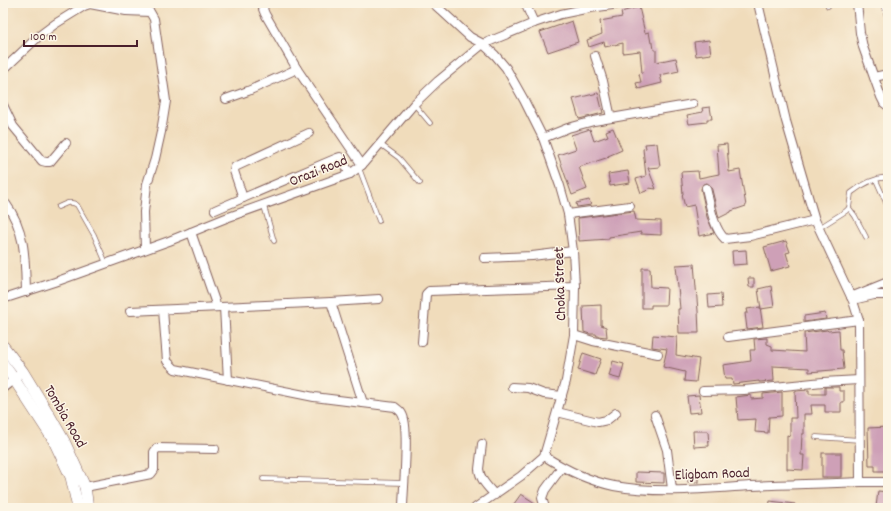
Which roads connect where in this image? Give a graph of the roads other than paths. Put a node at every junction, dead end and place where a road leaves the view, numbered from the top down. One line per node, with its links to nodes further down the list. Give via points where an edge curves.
1 (264, 3): 12 (street, via 265,14)
2 (433, 3): 10 (street, Choka Street, via 470,37)
3 (525, 3): 9 (street)
4 (627, 3): 9 (street, Orazi Road, via 561,14)
5 (758, 3): 42 (street, via 786,121)
6 (857, 3): 15 (street, via 863,47)
7 (884, 3): 8 (lane)
8 (888, 22)
9 (534, 23): 10 (street, Orazi Road)
10 (483, 44): 17 (street, Orazi Road); 24 (street, Choka Street, via 506,68)
11 (595, 56): 21 (street)
12 (297, 68): 16 (street); 27 (street)
13 (3, 70): 48 (street, via 39,36 84,6 90,4 126,11 150,12 154,19 166,101 145,198)
14 (888, 74): 15 (street)
15 (874, 77): 20 (street, via 881,97)
16 (226, 99)
17 (414, 104): 22 (lane); 26 (street, Orazi Road)
18 (693, 104): 21 (street)
19 (3, 105): 25 (street, via 13,126 42,161 50,162)
20 (888, 106)
21 (611, 118): 24 (street, via 568,128)
22 (430, 123)
23 (309, 133): 33 (street, via 235,167)
24 (543, 138): 41 (street, Choka Street)
25 (66, 143)
26 (380, 143): 27 (street, Orazi Road); 31 (lane, via 399,158)
27 (360, 166): 28 (street, Orazi Road); 43 (lane)
28 (350, 174): 33 (street, via 340,157); 35 (street, Orazi Road)
29 (888, 177): 30 (lane)
30 (876, 180): 38 (lane); 39 (lane, via 860,186 851,193)
31 (420, 183)
32 (706, 188): 42 (street, via 716,224 726,239 750,236)
33 (243, 198): 40 (street)
34 (6, 204): 54 (street, via 16,221 24,244)
35 (264, 206): 45 (street, Orazi Road); 47 (lane)
36 (630, 206): 41 (street)
37 (58, 207): 51 (lane, via 70,202 77,205)
38 (888, 207)
39 (849, 208): 44 (lane); 46 (lane)
40 (215, 210)
41 (568, 214): 49 (street, Choka Street)
42 (814, 220): 44 (street)
43 (379, 221)
44 (818, 228): 57 (street)
45 (191, 232): 48 (street, Orazi Road); 60 (street)
46 (866, 237)
47 (274, 241)
48 (145, 249): 51 (street, Orazi Road)
49 (573, 252): 50 (street); 53 (street, Choka Street)
50 (484, 258)
51 (106, 263): 54 (street, Orazi Road)
52 (888, 282): 57 (street)
53 (575, 286): 64 (street, Choka Street); 66 (street, via 429,291 426,294)
54 (26, 292): 58 (street, Orazi Road)
55 (888, 295): 57 (street)
56 (379, 299): 59 (street)
57 (852, 299): 63 (street)
58 (3, 300)
59 (331, 302): 60 (street); 77 (street)
60 (220, 307): 61 (street); 71 (street)
61 (164, 310): 62 (street); 71 (street, via 167,361 170,365 182,371)
62 (130, 312)
63 (859, 320): 65 (street); 72 (street)
64 (574, 335): 68 (street); 76 (street, Choka Street)
65 (728, 337)
66 (422, 342)
67 (3, 346): 70 (main road, Tombia Road)
68 (658, 354)
69 (3, 364): 70 (main road, Tombia Road)
70 (19, 376): 74 (street); 91 (main road, Tombia Road, via 48,412); 94 (main road, Tombia Road, via 71,477)
71 (228, 380): 77 (street, via 314,397)
72 (859, 380): 75 (street); 82 (street)
73 (512, 387): 76 (street)
74 (3, 388)
75 (703, 391)
76 (562, 396): 78 (street, Choka Street)
77 (363, 402): 90 (street, via 395,407 402,414 405,424)
78 (558, 412): 79 (street, via 598,422 607,420); 85 (street, Choka Street)
79 (616, 413)
80 (656, 414): 92 (street, via 667,450)
81 (816, 437): 82 (lane)
82 (860, 440): 88 (street)
83 (482, 444): 93 (street, via 479,473)
84 (215, 449): 91 (street, via 157,448 154,452 154,470 151,474)
85 (544, 456): 86 (street, Eligbam Road); 93 (street)
86 (562, 467): 92 (street, Eligbam Road, via 582,477 613,486); 98 (street, via 545,490 542,498)
87 (262, 479): 90 (lane)
88 (860, 482): 89 (street, Eligbam Road); 92 (street, Eligbam Road)
89 (888, 482)
90 (404, 483): 96 (street)
91 (85, 487): 95 (main road, Tombia Road)
92 (672, 489)
93 (495, 495): 97 (street)
94 (78, 508)
95 (88, 508)
96 (403, 508)
97 (475, 508)
98 (545, 508)

